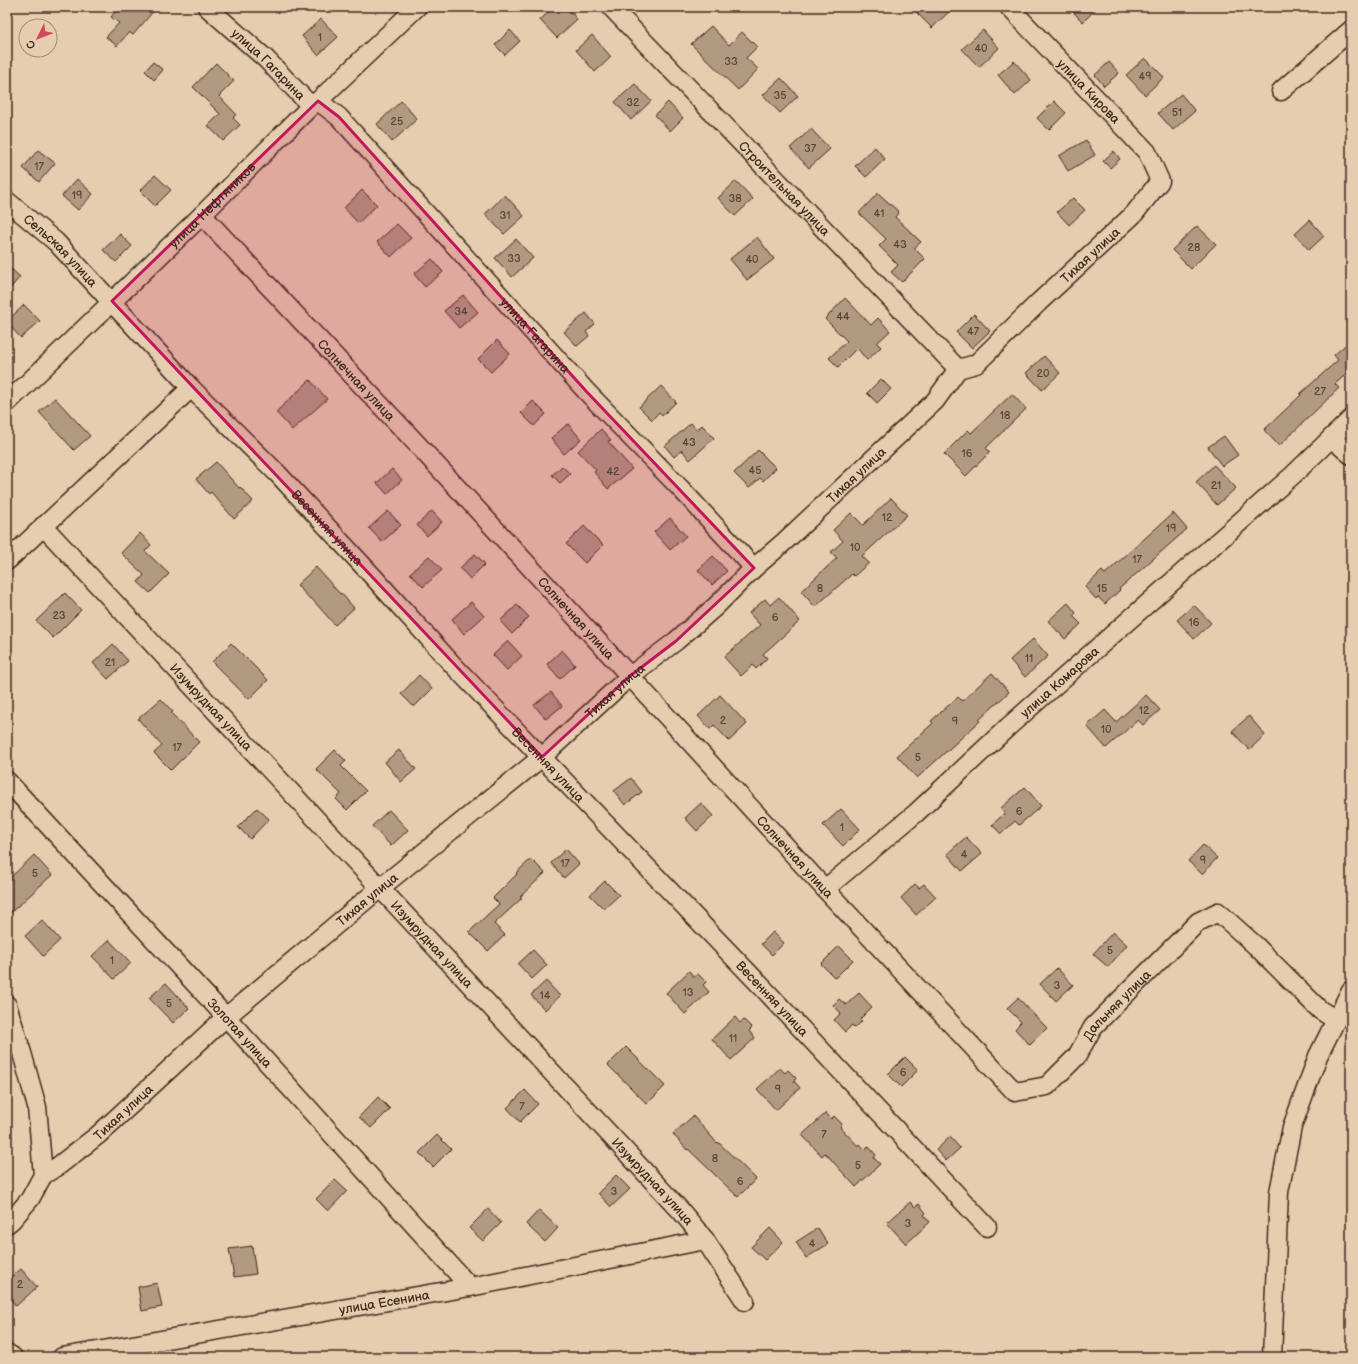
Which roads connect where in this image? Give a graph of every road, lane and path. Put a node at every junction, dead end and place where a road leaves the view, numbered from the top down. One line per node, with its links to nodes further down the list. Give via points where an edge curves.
1 (207, 7): 7 (street, улица Гагарина)
2 (417, 7): 7 (street, улица Нефтяников)
3 (611, 7): 12 (street, Строительная улица)
4 (1009, 7): 8 (street, улица Кирова, via 1147,152)
5 (1351, 30): 6 (street)
6 (1281, 91)
7 (314, 103): 10 (street, улица Нефтяников); 20 (street, улица Гагарина, via 339,117 586,391)
8 (1160, 181): 12 (street, Тихая улица, via 1134,214 976,364)
9 (7, 201): 11 (street, Сельская улица, via 56,242)
10 (202, 215): 11 (street, улица Нефтяников); 21 (street, Солнечная улица)
11 (112, 301): 13 (street, Весенняя улица); 14 (street, улица Нефтяников)
12 (958, 369): 20 (street, Тихая улица, via 935,401)
13 (191, 388): 18 (street); 22 (street, Весенняя улица, via 278,474 454,666)
14 (7, 402)
15 (1351, 419): 16 (street, улица Комарова)
16 (1331, 438): 17 (street); 25 (street, улица Комарова, via 1293,475 1008,727 916,813)
17 (1351, 455)
18 (43, 526): 19 (street); 24 (street, Изумрудная улица)
19 (7, 561)
20 (754, 568): 21 (street, Тихая улица, via 676,641)
21 (630, 676): 22 (street, Тихая улица); 25 (street, Солнечная улица)
22 (542, 757): 24 (street, Тихая улица); 33 (street, Весенняя улица)
23 (7, 781): 28 (street, Золотая улица)
24 (380, 888): 28 (street, Тихая улица); 34 (street, Изумрудная улица, via 681,1211)
25 (825, 889): 30 (street, Солнечная улица)
26 (1351, 990): 29 (street)
27 (7, 1005): 31 (street, via 37,1107)
28 (226, 1017): 31 (street, Тихая улица, via 98,1135); 35 (street, Золотая улица)
29 (1336, 1020): 30 (street, Дальняя улица, via 1320,1010 1218,912 1198,922 1093,1027 1077,1056 1047,1086); 40 (street, via 1318,1056 1292,1127 1279,1192)
30 (1015, 1092)
31 (43, 1175): 32 (street, via 30,1199)
32 (7, 1224)
33 (987, 1227)
34 (705, 1240): 35 (street, улица Есенина); 36 (street, Изумрудная улица)
35 (470, 1287): 39 (street, улица Есенина)
36 (745, 1301)
37 (7, 1353): 38 (street)
38 (13, 1357)
39 (62, 1357)
40 (1272, 1357)

